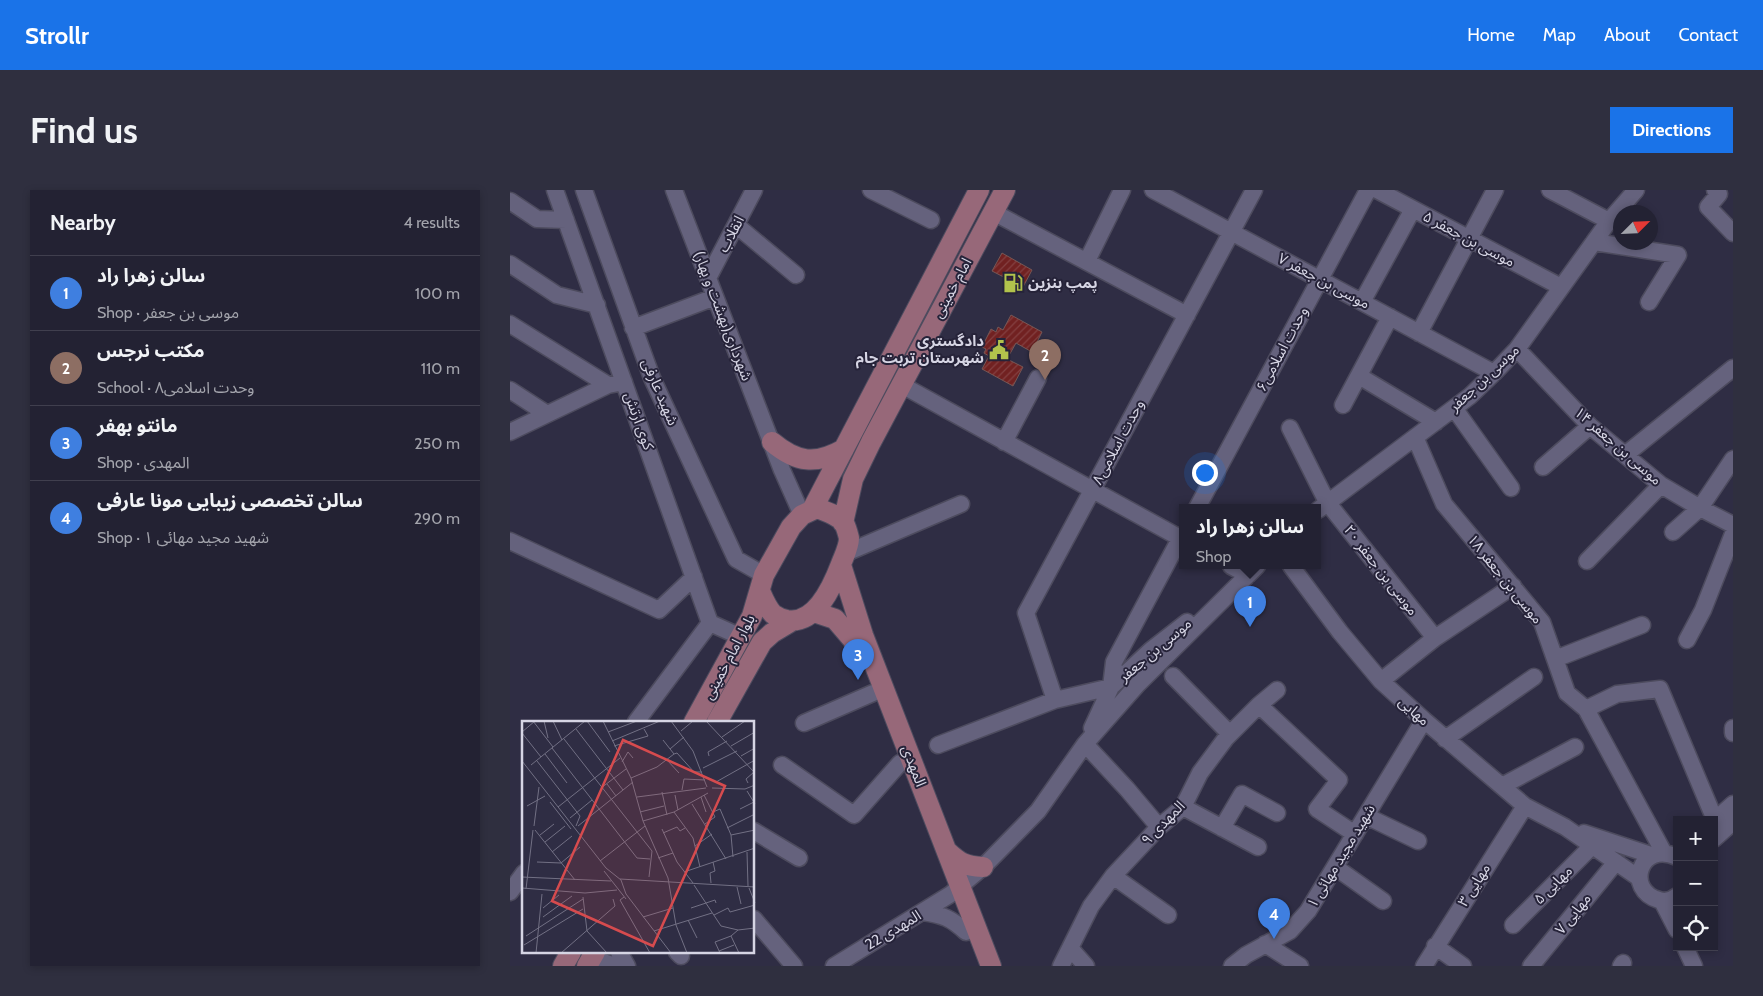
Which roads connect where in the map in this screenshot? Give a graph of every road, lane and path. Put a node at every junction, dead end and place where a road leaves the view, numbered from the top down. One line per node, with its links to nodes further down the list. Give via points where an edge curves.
1 (555, 190): 20 (street, کوی ارتش)
2 (584, 190): 41 (street, شهید عارفی)
3 (674, 190): 31 (street, شهرداری(بهشت و بهار))
4 (754, 190): 23 (street, انقلاب)
5 (871, 190): 21 (street)
6 (979, 190): 60 (main road, امام خمینی)
7 (1005, 190): 19 (main road, امام خمینی)
8 (1122, 190): 28 (street)
9 (1153, 190): 24 (street, موسی بن جعفر ۷)
10 (1254, 190): 24 (street, وحدت اسلامی۸)
11 (1368, 190): 32 (street, وحدت اسلامی۶)
12 (1377, 190): 18 (street, موسی بن جعفر ۵)
13 (1495, 190): 26 (street)
14 (1550, 190): 22 (street)
15 (1636, 190): 22 (street, موسی بن جعفر)
16 (1715, 190): 25 (street, via 1719,194 1708,207)
17 (510, 201): 20 (street, via 537,219)
18 (1413, 209): 26 (street, موسی بن جعفر ۵); 35 (street)
19 (993, 212): 28 (street); 49 (main road, امام خمینی)
20 (566, 220): 37 (street, کوی ارتش)
21 (931, 220)
22 (1609, 221): 27 (street, موسی بن جعفر)
23 (736, 225): 30 (street); 31 (street, انقلاب)
24 (1232, 232): 32 (street, موسی بن جعفر ۷); 38 (street, وحدت اسلامی۸)
25 (1733, 233)
26 (1469, 239): 33 (street, موسی بن جعفر ۵); 42 (street)
27 (1594, 242): 33 (street, موسی بن جعفر); 36 (street, via 1678,255)
28 (1087, 262): 38 (street)
29 (510, 264): 37 (street, via 557,295)
30 (796, 275)
31 (708, 278): 34 (street, شهرداری(بهشت و بهار))
32 (1320, 279): 35 (street, موسی بن جعفر ۷); 71 (street, وحدت اسلامی۶)
33 (1561, 287): 43 (street, موسی بن جعفر)
34 (715, 297): 41 (street); 61 (street, شهرداری(بهشت و بهار))
35 (1362, 302): 39 (street, موسی بن جعفر ۷)
36 (1649, 302)
37 (597, 305): 48 (street, کوی ارتش)
38 (1187, 315): 69 (street, وحدت اسلامی۸)
39 (1390, 317): 42 (street, موسی بن جعفر ۷); 46 (street)
40 (510, 324): 50 (street)
41 (633, 328): 87 (street, شهید عارفی, via 652,378 736,559)
42 (1419, 333): 45 (street, موسی بن جعفر ۷)
43 (1517, 349): 45 (street, موسی بن جعفر); 56 (street, موسی بن جعفر ۱۴)
44 (1733, 368): 64 (street)
45 (1494, 373): 53 (street, موسی بن جعفر)
46 (1359, 376): 52 (street); 55 (street)
47 (1038, 378): 63 (street)
48 (624, 382): 50 (street); 86 (street, کوی ارتش)
49 (900, 384): 62 (main road, امام خمینی); 63 (street)
50 (608, 386): 54 (street)
51 (510, 390): 54 (street)
52 (1343, 405)
53 (1454, 408): 55 (street, موسی بن جعفر); 68 (street)
54 (547, 414): 58 (street)
55 (1436, 422): 59 (street, موسی بن جعفر)
56 (1590, 426): 64 (street, موسی بن جعفر ۱۴); 66 (street)
57 (1290, 428): 72 (street, موسی بن جعفر ۲۰)
58 (510, 432)
59 (1415, 437): 72 (street, موسی بن جعفر); 88 (street, موسی بن جعفر ۱۸, via 1444,504)
60 (848, 441): 61 (main road, via 830,457 814,460 799,459); 62 (main road, via 861,448); 74 (main road, امام خمینی)
61 (772, 442): 74 (street, شهرداری(بهشت و بهار))
62 (871, 442): 75 (main road, امام خمینی, via 853,479)
63 (1004, 442): 69 (street)
64 (1625, 455): 67 (street, موسی بن جعفر ۱۴)
65 (1733, 460): 73 (street)
66 (1544, 468)
67 (1661, 485): 73 (street, موسی بن جعفر ۱۴); 83 (street)
68 (1512, 488)
69 (1092, 490): 79 (street); 105 (street, وحدت اسلامی۸, via 1026,613)
70 (961, 504): 82 (street)
71 (1199, 504)
72 (1322, 506): 94 (street, موسی بن جعفر ۲۰)
73 (1700, 508): 76 (street, موسی بن جعفر ۱۴); 77 (street)
74 (807, 512): 75 (main road, via 818,508); 87 (main road, بلوار امام خمینی, via 791,528)
75 (843, 523): 82 (main road, via 849,537)
76 (1733, 524)
77 (1673, 532)
78 (1733, 534): 95 (street, via 1703,610)
79 (1179, 535)
80 (510, 541): 86 (street, via 659,610)
81 (1179, 543): 102 (street, via 1114,662)
82 (843, 559): 89 (main road); 140 (main road, المهدی, via 863,635)
83 (1587, 561)
84 (1293, 569): 100 (street, مهایی)
85 (1252, 570): 102 (street, موسی بن جعفر, via 1151,650); 117 (street, موسی بن جعفر, via 1154,667)
86 (694, 577): 91 (street, کوی ارتش)
87 (762, 583): 90 (main road, via 767,606 773,614); 93 (main road, بلوار امام خمینی, via 752,616)
88 (1513, 586): 94 (street); 96 (street, موسی بن جعفر ۱۸, via 1542,622)
89 (814, 612): 90 (main road, بلوار امام خمینی); 104 (main road, المهدی, via 835,619 852,640)
90 (792, 621): 101 (main road, بلوار امام خمینی, via 762,642)
91 (710, 623): 93 (street); 109 (street)
92 (1642, 625): 96 (street)
93 (740, 636): 97 (main road, بلوار امام خمینی)
94 (1435, 638): 100 (street)
95 (1687, 640)
96 (1556, 659): 107 (street, موسی بن جعفر ۱۸, via 1567,693)
97 (721, 672): 101 (main road, via 733,668 739,676); 110 (main road, بلوار امام خمینی)
98 (1173, 676): 115 (street)
99 (1534, 677): 116 (street)
100 (1381, 680): 108 (street, مهایی)
101 (739, 684): 111 (main road, بلوار امام خمینی)
102 (1111, 687): 105 (street); 117 (street, موسی بن جعفر)
103 (1277, 690): 106 (street, المهدی ۹)
104 (873, 693): 112 (street); 120 (main road, المهدی)
105 (1055, 700): 118 (street)
106 (1259, 705): 115 (street, المهدی ۹); 135 (street, via 1339,780 1317,810)
107 (1586, 709): 128 (street, via 1617,694 1660,688); 141 (street, موسی بن جعفر ۱۸)
108 (1424, 720): 116 (street, مهایی); 127 (street, شهید مجید مهائی ۱)
109 (637, 721)
110 (695, 721)
111 (718, 721)
112 (804, 723)
113 (1733, 728): 114 (street)
114 (1733, 733)
115 (1230, 734): 125 (street, المهدی ۹, via 1200,773)
116 (1445, 739): 122 (street, مهایی)
117 (1085, 744): 131 (street); 144 (street, موسی بن جعفر, via 1038,811)
118 (938, 745)
119 (1575, 747): 122 (street)
120 (900, 763): 121 (street, via 854,816); 149 (main road, المهدی)
121 (782, 765)
122 (1502, 786): 124 (street, مهایی)
123 (1733, 804): 129 (street)
124 (1525, 806): 132 (street, مهایی); 160 (street, مهایی ۳)
125 (1183, 807): 131 (street, المهدی ۹); 133 (street)
126 (1277, 813): 133 (street, via 1242,794)
127 (1366, 816): 135 (street, شهید مجید مهائی ۱); 137 (street)
128 (1713, 816)
129 (1718, 818)
130 (1733, 822): 136 (street)
131 (1159, 826): 147 (street, المهدی ۹)
132 (1565, 827): 138 (street); 141 (street)
133 (1222, 828): 139 (street)
134 (755, 832): 142 (street)
135 (1355, 834): 145 (street, شهید مجید مهائی ۱)
136 (1718, 835)
137 (1418, 841)
138 (1592, 846): 143 (street); 157 (street, مهایی ۵)
139 (1258, 847)
140 (946, 851): 144 (main road, via 968,866); 149 (main road, المهدی)
141 (1669, 856): 148 (street, via 1644,861)
142 (799, 858)
143 (1616, 862): 148 (street); 167 (street, مهایی ۷)
144 (983, 867): 149 (street, موسی بن جعفر)
145 (1335, 867): 152 (street); 159 (street, شهید مجید مهائی ۱, via 1308,911 1290,931)
146 (522, 876): 150 (street)
147 (1113, 876): 155 (street); 161 (street, المهدی ۹, via 1091,906)
148 (1639, 878): 151 (street, via 1642,889 1651,898)
149 (956, 890): 153 (street, المهدی 22); 158 (main road, المهدی); 174 (main road, المهدی)
150 (510, 892)
151 (1670, 898): 154 (street)
152 (1383, 901)
153 (923, 912): 158 (street, via 952,920); 172 (street, المهدی 22)
154 (1673, 912)
155 (1168, 915)
156 (755, 920): 171 (street)
157 (1513, 925)
158 (966, 932): 173 (main road, المهدی)
159 (1265, 944): 177 (street, شهید مجید مهائی ۱); 178 (street)
160 (1435, 946): 179 (street, مهایی ۳); 180 (street)
161 (1070, 948): 175 (street, المهدی ۹); 176 (street)
162 (1687, 951): 181 (street)
163 (1700, 951): 182 (street)
164 (570, 954): 168 (main road)
165 (620, 954): 170 (street)
166 (591, 959): 169 (street)
167 (1532, 965)
168 (563, 966)
169 (615, 966)
170 (627, 966)
171 (794, 966)
172 (834, 966)
173 (979, 966)
174 (991, 966)
175 (1061, 966)
176 (1086, 966)
177 (1232, 966)
178 (1300, 966)
179 (1424, 966)
180 (1463, 966)
181 (1694, 966)
182 (1706, 966)

